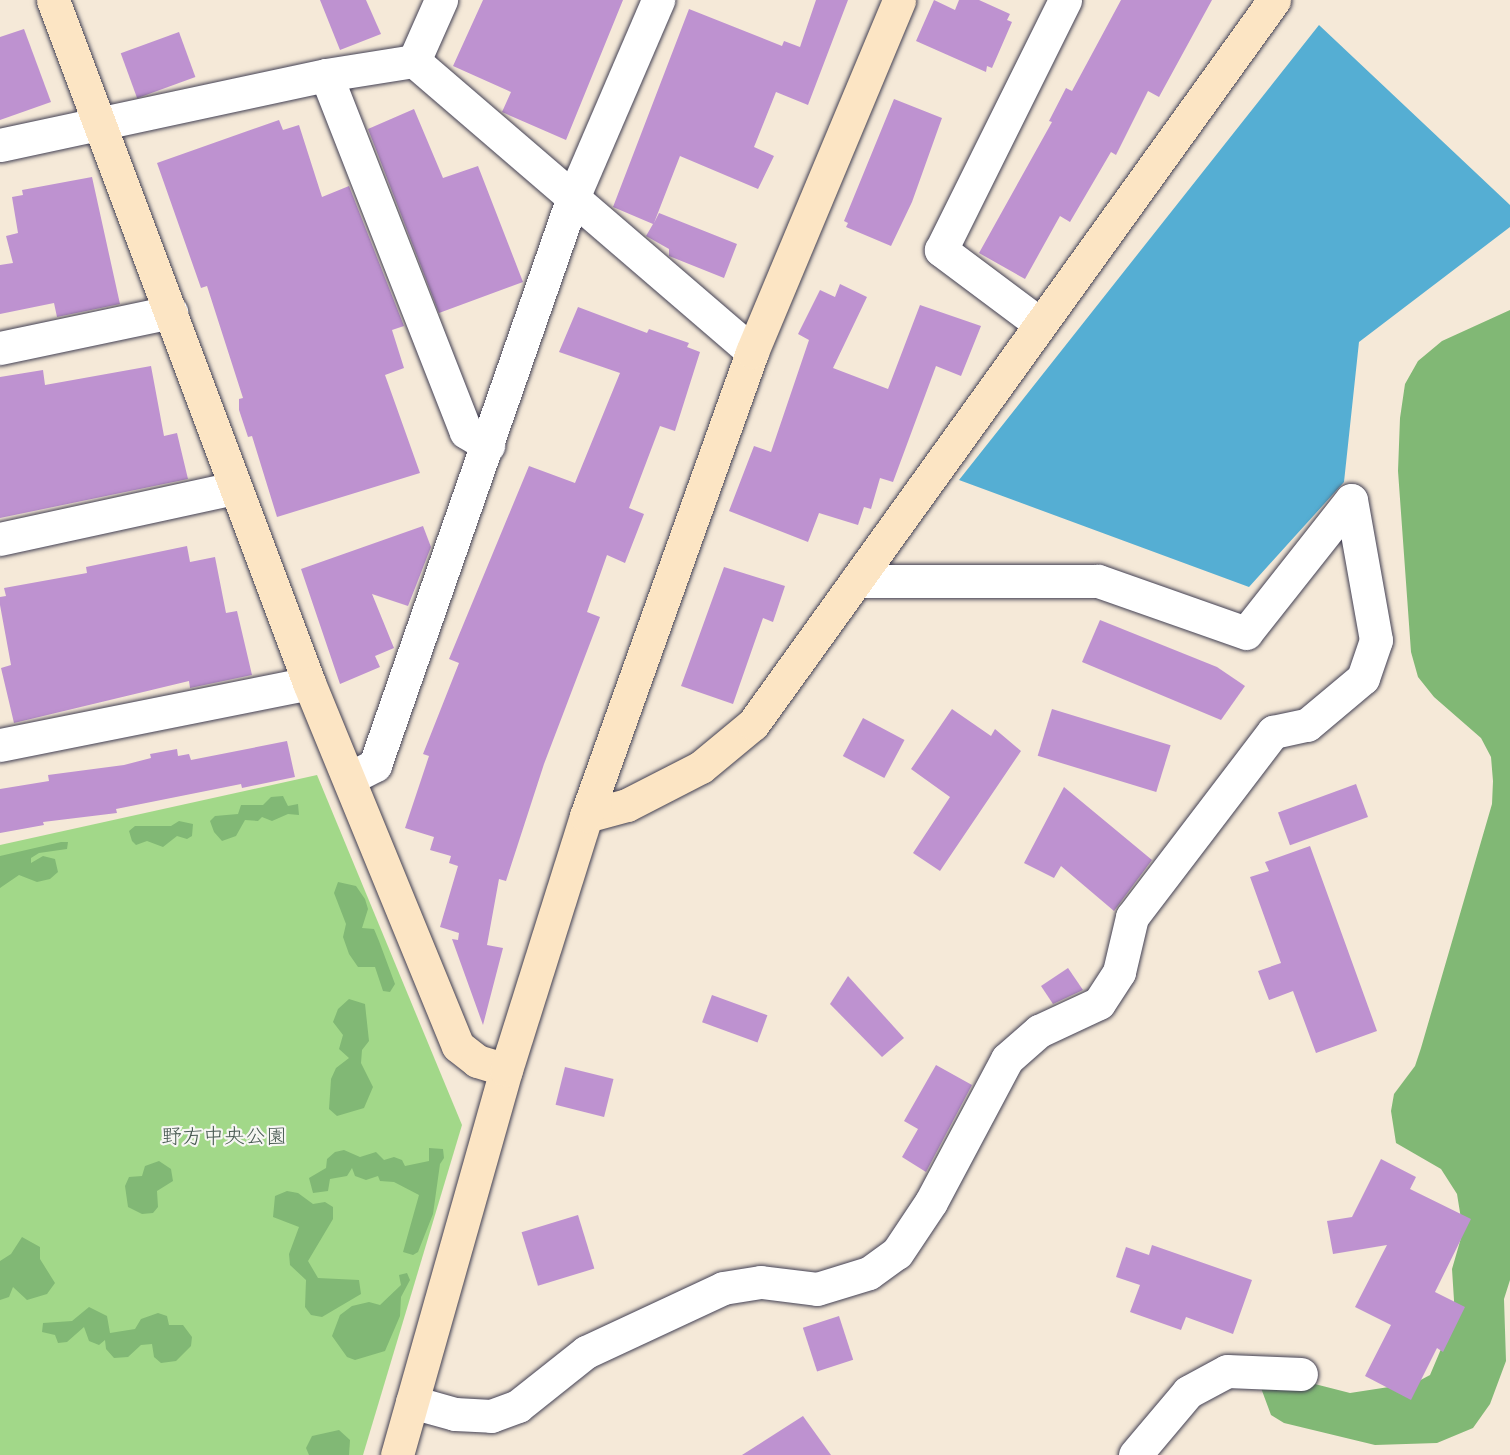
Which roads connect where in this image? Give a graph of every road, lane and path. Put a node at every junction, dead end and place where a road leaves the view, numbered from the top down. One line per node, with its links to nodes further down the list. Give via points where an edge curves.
1 (53, 0): 9 (street)
2 (441, 0): 7 (street)
3 (658, 0): 11 (street)
4 (899, 0): 15 (street)
5 (1065, 0): 13 (street, via 941,250)
6 (1274, 0): 13 (street)
7 (414, 61): 8 (street); 11 (street)
8 (326, 75): 9 (street); 16 (street, via 466,432)
9 (98, 125): 10 (street); 12 (street)
10 (0, 145)
11 (572, 200): 15 (street); 16 (street)
12 (171, 312): 14 (street); 17 (street)
13 (1040, 324): 19 (street)
14 (0, 348)
15 (752, 352): 23 (street)
16 (488, 445): 22 (street, via 375,765)
17 (234, 488): 18 (street); 20 (street)
18 (0, 539)
19 (856, 581): 23 (street, via 753,724 701,767 627,805); 26 (street, via 1098,581 1246,633 1351,500 1376,639 1363,678 1307,725 1273,732 1132,917 1119,972 1099,1003 1039,1031 1007,1059 931,1202 897,1253 869,1273 817,1289 761,1282 723,1288 586,1352 518,1406 491,1416 455,1414)
20 (309, 683): 21 (street); 22 (street)
21 (0, 745)
22 (350, 778): 24 (street, via 458,1046 477,1061)
23 (586, 816): 24 (street)
24 (506, 1070): 26 (street)
25 (1301, 1374): 28 (street, via 1227,1371 1188,1392)
26 (412, 1402): 27 (street)
27 (397, 1455)
28 (1135, 1455)

